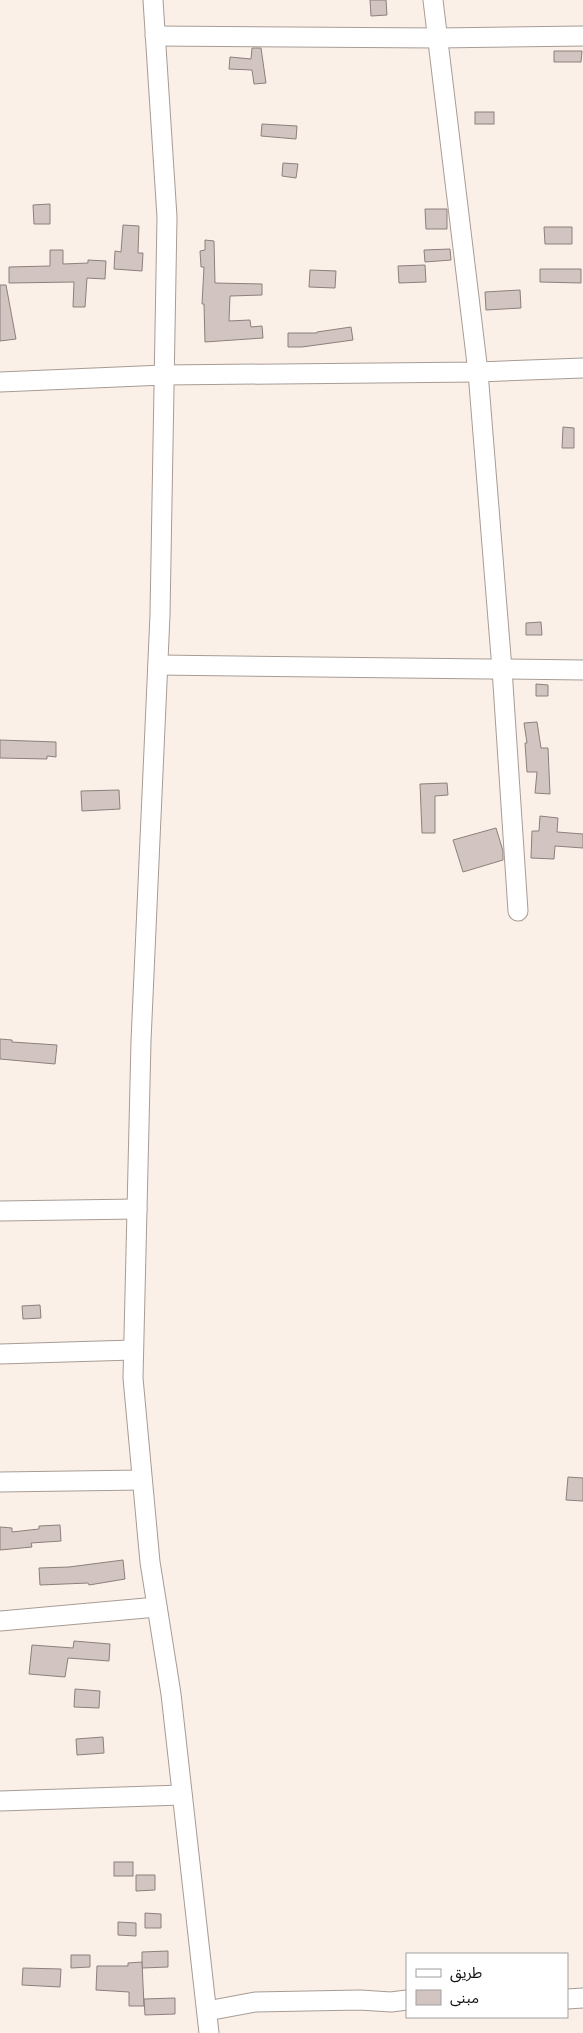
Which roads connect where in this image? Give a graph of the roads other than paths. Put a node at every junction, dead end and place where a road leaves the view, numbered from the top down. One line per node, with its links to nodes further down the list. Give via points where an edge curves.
1 (153, 0): 3 (street)
2 (433, 0): 5 (street)
3 (156, 36): 5 (street); 8 (street, via 166,217)
4 (583, 36): 5 (street)
5 (437, 38): 7 (street)
6 (583, 368): 7 (street)
7 (478, 372): 8 (street); 11 (street)
8 (164, 375): 9 (street); 10 (street)
9 (0, 382)
10 (158, 665): 11 (street); 14 (street, via 141,1040)
11 (502, 669): 12 (street); 13 (street)
12 (583, 670)
13 (518, 911)
14 (137, 1209): 15 (street); 16 (street)
15 (0, 1211)
16 (133, 1350): 17 (street); 18 (street, via 132,1378)
17 (0, 1354)
18 (142, 1480): 19 (street); 20 (street)
19 (0, 1482)
20 (157, 1607): 21 (street); 22 (street)
21 (0, 1621)
22 (182, 1795): 23 (street); 27 (street)
23 (0, 1801)
24 (583, 1998): 25 (street)
25 (568, 1999)
26 (406, 2000): 27 (street, via 255,2002)
27 (207, 2011): 28 (street)
28 (209, 2033)

